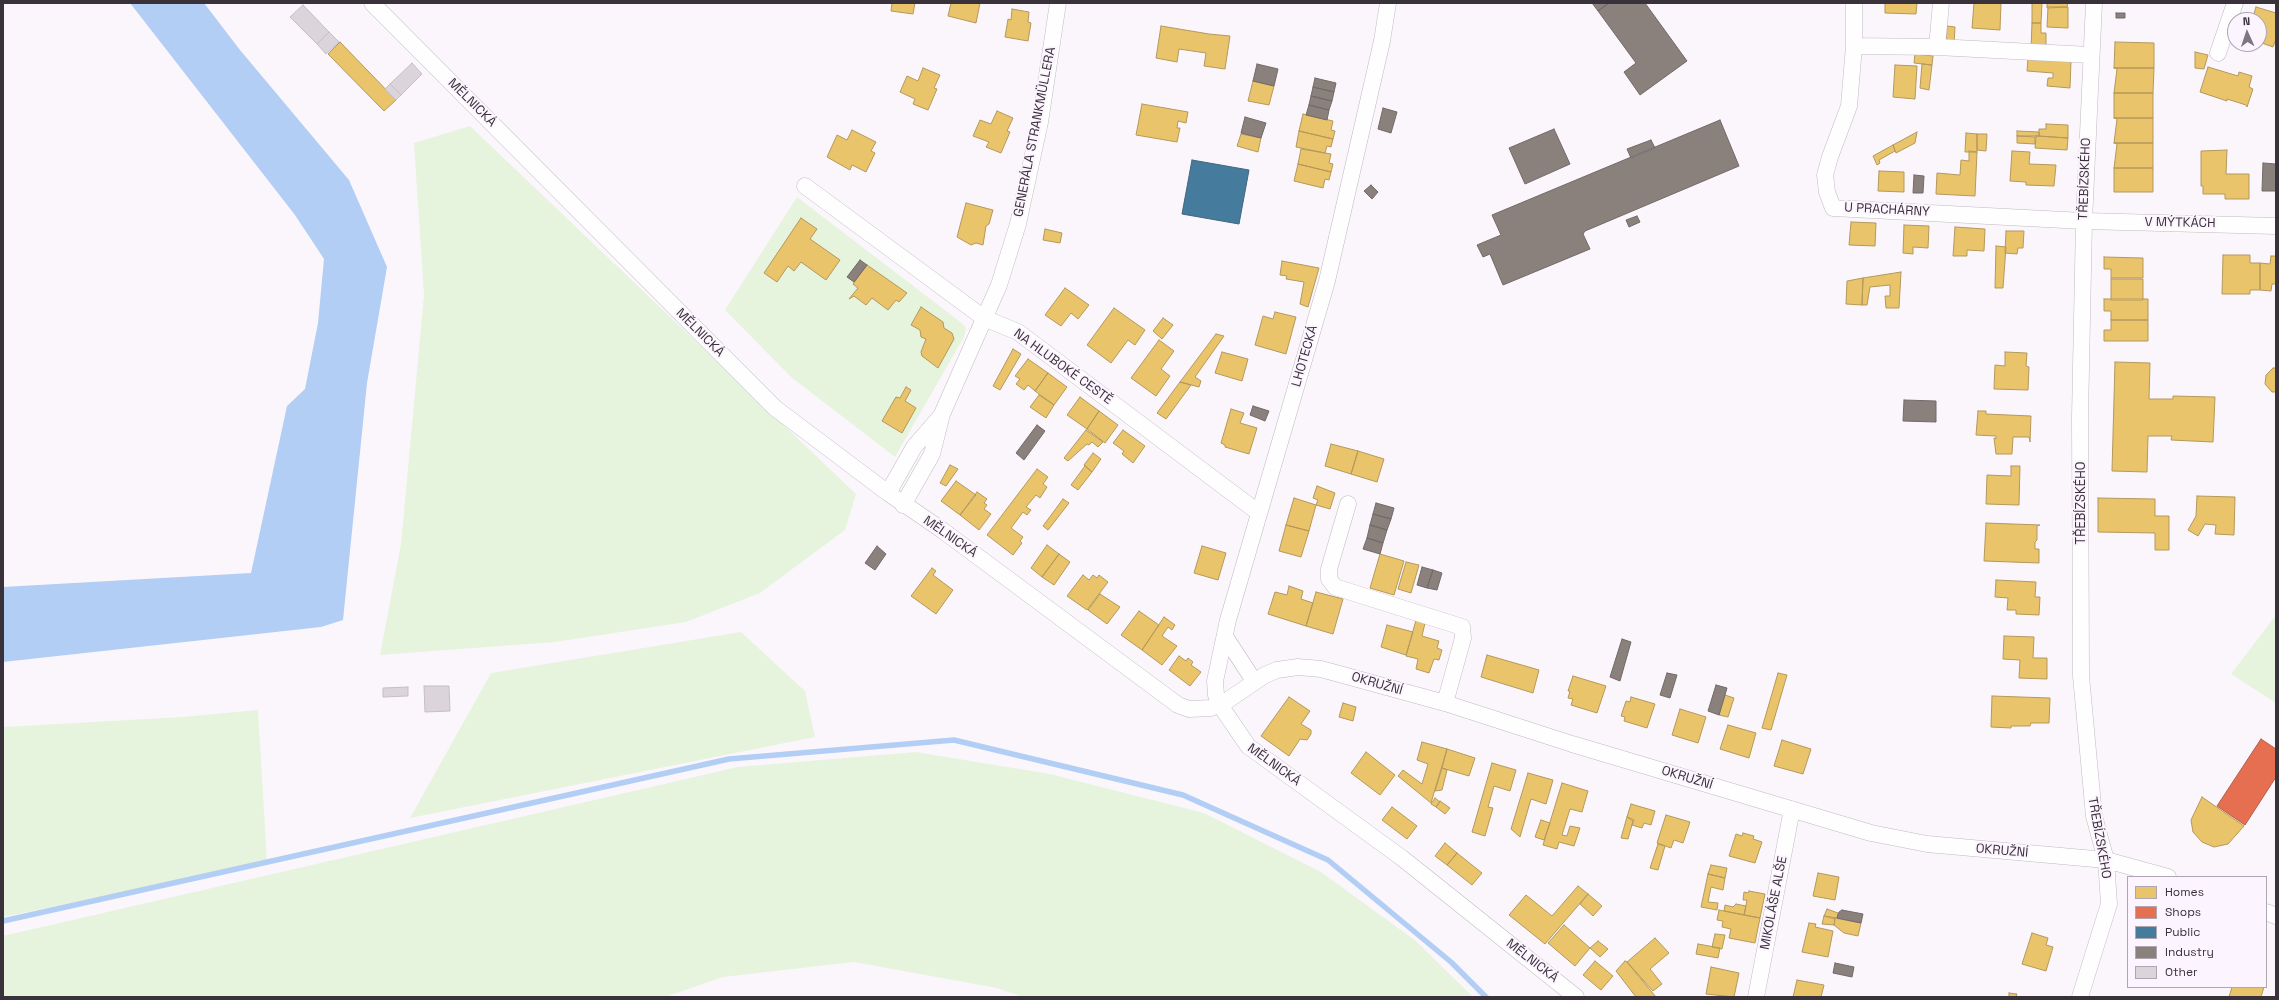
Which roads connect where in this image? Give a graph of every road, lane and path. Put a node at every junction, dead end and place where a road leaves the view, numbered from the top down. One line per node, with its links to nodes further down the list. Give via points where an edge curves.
1 (372, 3): 17 (street, MĚLNICKÁ, via 774,408)
2 (1058, 3): 15 (street, GENERÁLA STRANKMÜLLERA, via 1040,122 1018,224 999,285)
3 (1388, 3): 20 (street, LHOTECKÁ, via 1382,41 1327,281)
4 (1854, 3): 8 (street, U PRACHÁRNY)
5 (1941, 3): 9 (street)
6 (2094, 3): 11 (street, TŘEBÍZSKÉHO)
7 (2235, 3): 10 (street)
8 (1854, 46): 9 (street); 13 (street, U PRACHÁRNY, via 1849,106 1825,175 1827,192 1833,208)
9 (1937, 47): 11 (street)
10 (2218, 53)
11 (2090, 55): 13 (street, TŘEBÍZSKÉHO)
12 (805, 186): 15 (street, NA HLUBOKÉ CESTĚ)
13 (2084, 221): 14 (street, V MÝTKÁCH); 26 (street, TŘEBÍZSKÉHO, via 2080,417 2081,676 2094,816)
14 (2276, 226)
15 (984, 318): 16 (street, GENERÁLA STRANKMÜLLERA); 20 (street, NA HLUBOKÉ CESTĚ, via 1018,332)
16 (942, 414): 17 (street, GENERÁLA STRANKMÜLLERA, via 914,447); 19 (street, GENERÁLA STRANKMÜLLERA, via 932,454)
17 (888, 493): 19 (street, MĚLNICKÁ)
18 (1348, 504): 23 (street, via 1328,569 1329,579 1335,587 1462,626 1463,638)
19 (903, 505): 24 (street, MĚLNICKÁ, via 942,530 1178,705 1198,709)
20 (1259, 513): 21 (street, LHOTECKÁ, via 1228,620)
21 (1226, 638): 22 (street); 24 (street, LHOTECKÁ, via 1215,681)
22 (1254, 681): 23 (street, OKRUŽNÍ, via 1288,668 1322,669); 24 (street, OKRUŽNÍ)
23 (1445, 703): 25 (street, OKRUŽNÍ, via 1572,744)
24 (1220, 705): 28 (street, MĚLNICKÁ, via 1248,746 1402,858)
25 (1792, 809): 26 (street, OKRUŽNÍ, via 1872,833 1928,844); 29 (street, MIKOLÁŠE ALŠE)
26 (2106, 860): 27 (street, OKRUŽNÍ); 30 (street, TŘEBÍZSKÉHO, via 2109,904)
27 (2164, 876)
28 (1576, 997)
29 (1756, 997)
30 (2080, 997)

